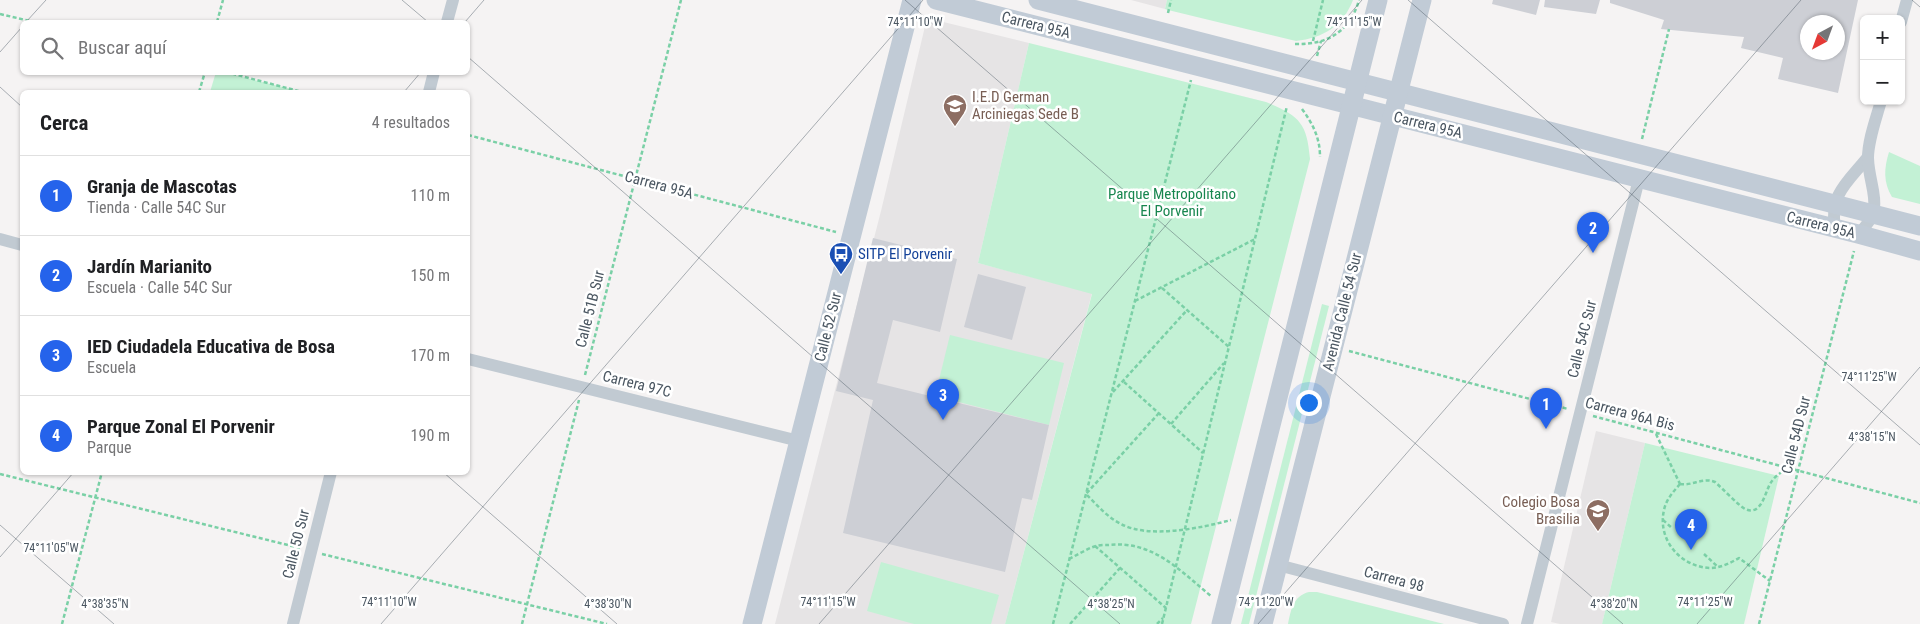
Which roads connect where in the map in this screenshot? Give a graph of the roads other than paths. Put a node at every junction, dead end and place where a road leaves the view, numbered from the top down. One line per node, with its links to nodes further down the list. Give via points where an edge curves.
1 (453, 0): 9 (street)
2 (912, 0): 28 (street, Calle 52 Sur)
3 (936, 0): 15 (street, Carrera 95A)
4 (1038, 0): 11 (street, Carrera 95A)
5 (1378, 0): 11 (street)
6 (1422, 0): 13 (street, Avenida Calle 54 Sur)
7 (1907, 0): 8 (street)
8 (1903, 15)
9 (448, 20)
10 (433, 75): 12 (street)
11 (1358, 82): 13 (street, Carrera 95A); 15 (street)
12 (430, 90)
13 (1398, 92): 16 (street, Avenida Calle 54 Sur); 19 (street, Carrera 95A)
14 (1879, 105): 17 (street)
15 (1352, 106): 16 (street, Carrera 95A); 31 (street)
16 (1392, 116): 18 (street, Carrera 95A); 30 (street, Avenida Calle 54 Sur)
17 (1868, 157): 19 (street, via 1840,191); 20 (street, via 1875,199)
18 (1639, 179): 22 (street, Carrera 95A); 36 (street, Calle 54C Sur)
19 (1835, 204): 20 (street, Carrera 95A); 22 (street)
20 (1873, 214): 21 (street, Carrera 95A); 24 (street)
21 (1920, 226)
22 (1836, 229): 24 (street, Carrera 95A)
23 (0, 239): 25 (street)
24 (1856, 242): 26 (street, Carrera 95A)
25 (20, 244)
26 (1920, 251)
27 (470, 360): 28 (street, Carrera 97C)
28 (799, 441): 33 (street, Calle 52 Sur)
29 (330, 475): 32 (street, Calle 50 Sur)
30 (1278, 565): 34 (street, Avenida Calle 54 Sur); 35 (street, Carrera 98)
31 (1223, 616)
32 (293, 624)
33 (752, 624)
34 (1263, 624)
35 (1503, 624)
36 (1527, 624)

